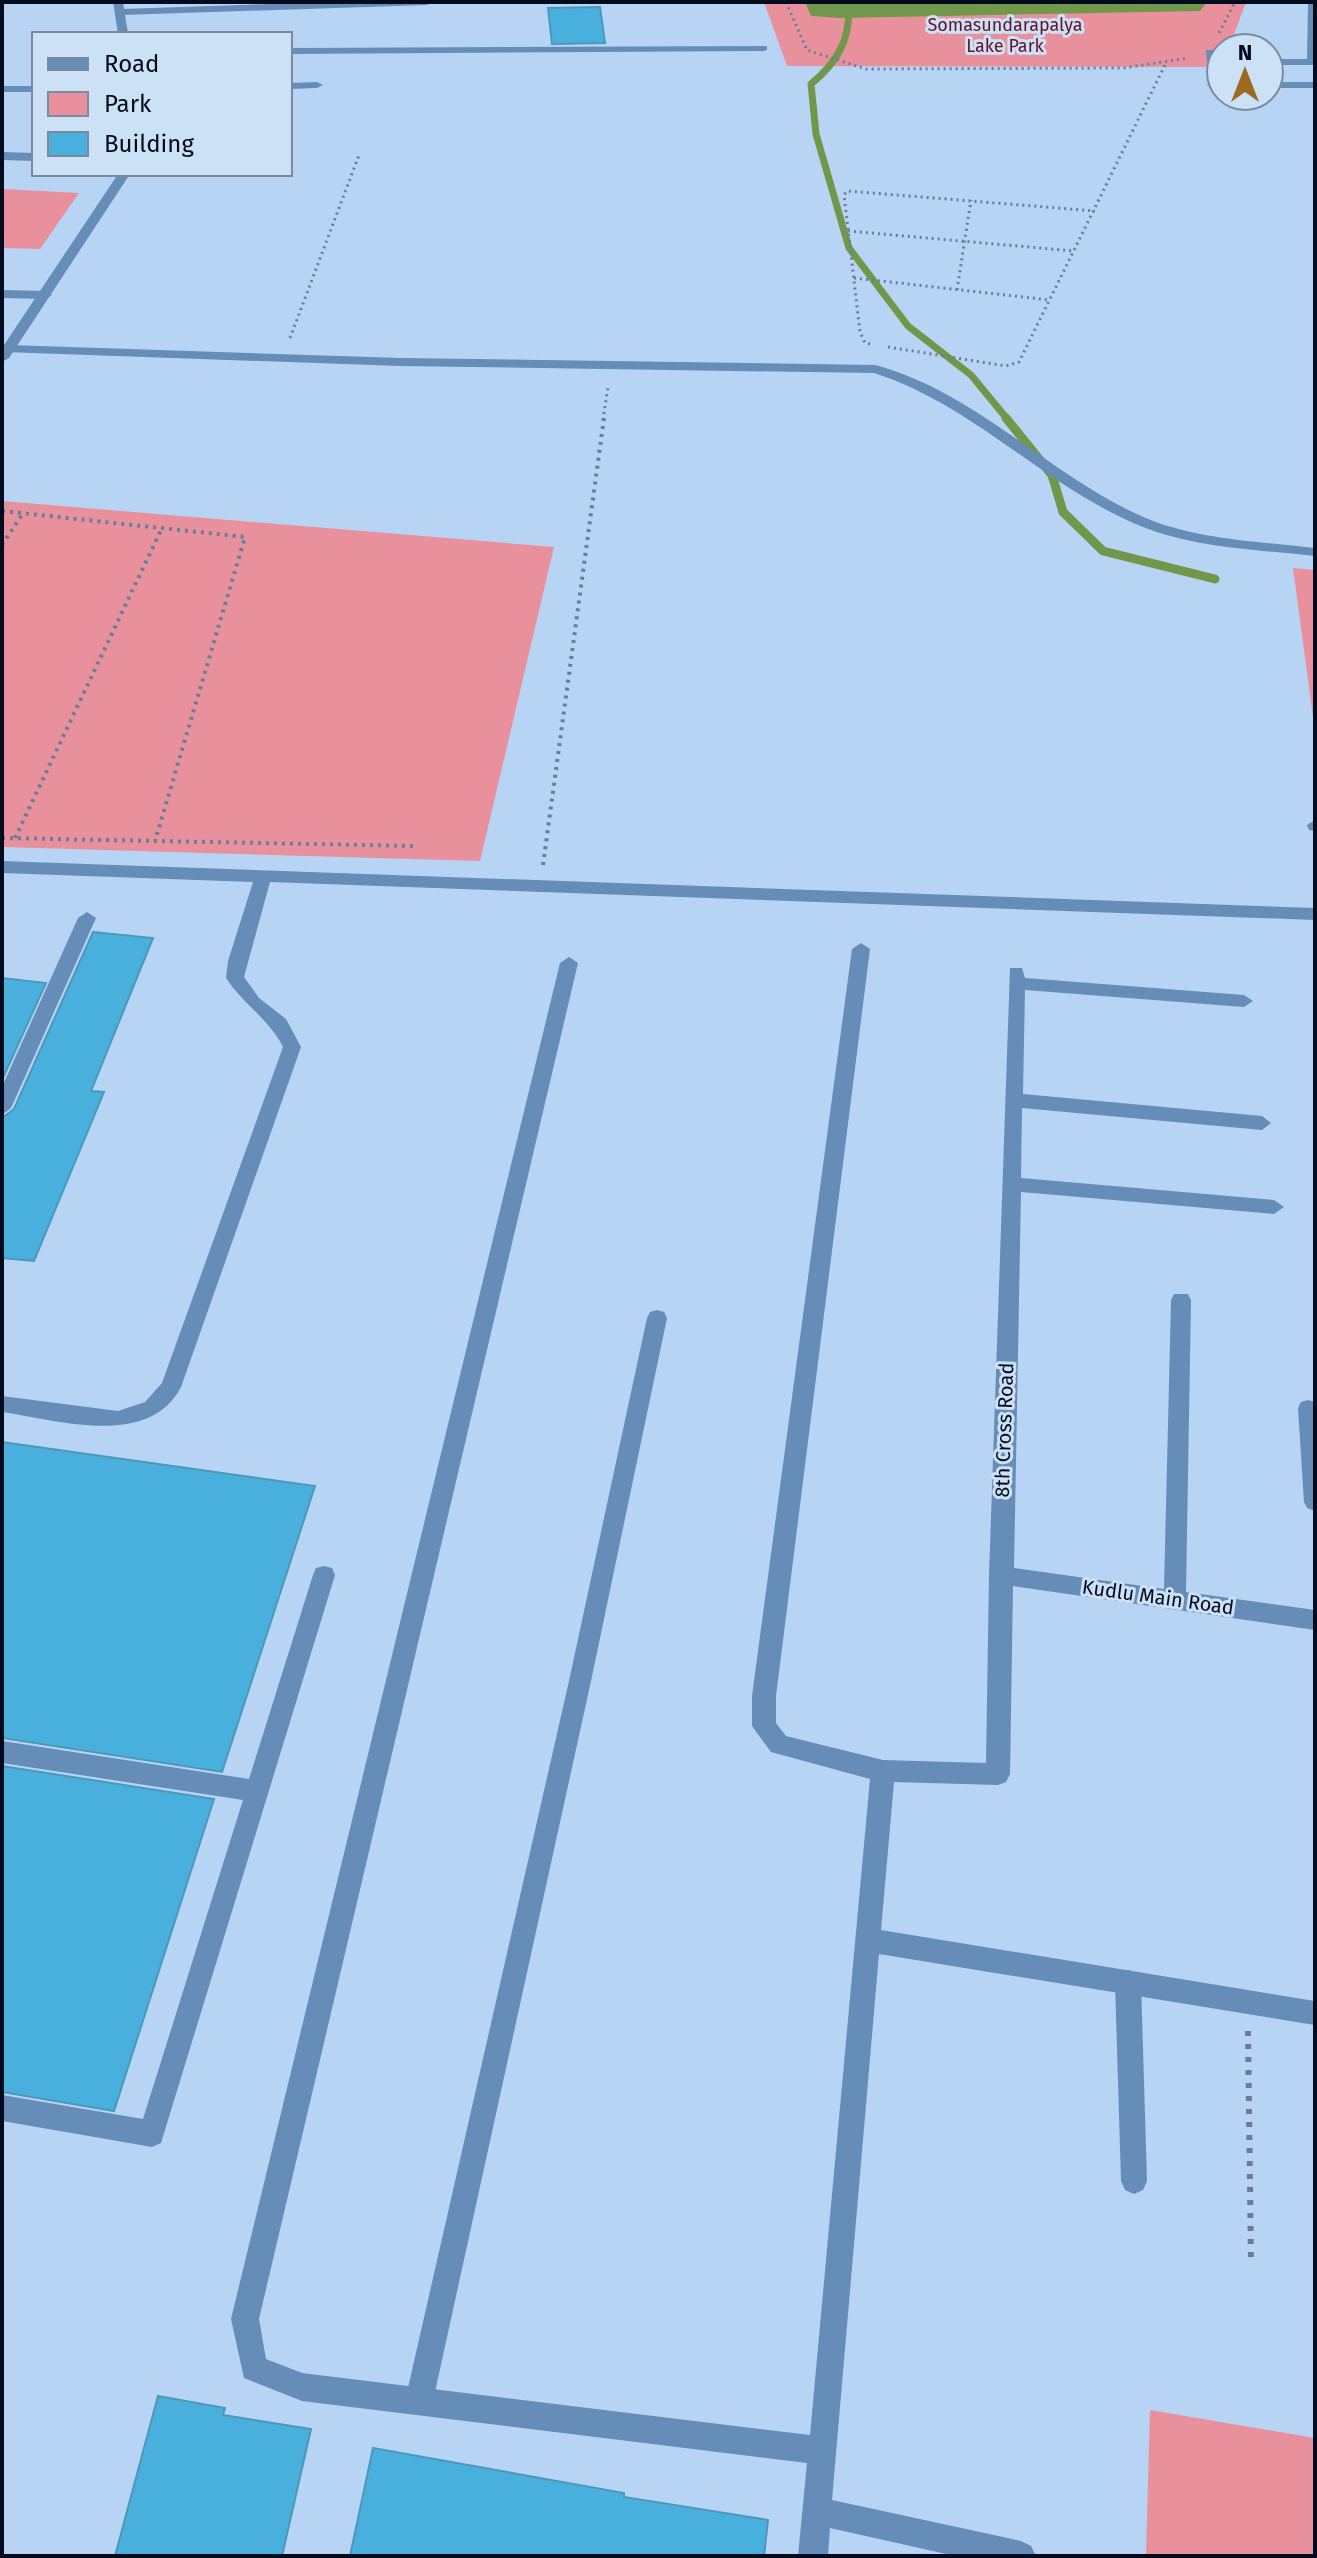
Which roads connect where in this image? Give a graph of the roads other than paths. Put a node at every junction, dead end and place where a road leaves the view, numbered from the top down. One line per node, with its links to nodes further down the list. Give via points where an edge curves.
1 (427, 2): 3 (street)
2 (1313, 2): 9 (street)
3 (263, 5): 4 (street)
4 (120, 7): 5 (street)
5 (123, 32)
6 (763, 48): 7 (street)
7 (292, 51)
8 (1285, 62): 9 (street)
9 (1313, 62)
10 (317, 85): 13 (street)
11 (1285, 85): 12 (street)
12 (1315, 85)
13 (292, 86)
14 (2, 89): 15 (street)
15 (32, 89)
16 (2, 156): 17 (street)
17 (32, 157)
18 (123, 176): 20 (street)
19 (2, 294): 20 (street)
20 (46, 295): 21 (street)
21 (6, 354): 22 (street, via 875,369 929,388 1134,518 1201,538)
22 (1315, 552)
23 (2, 867): 24 (street)
24 (263, 876): 25 (street); 37 (street, via 235,978 253,1002 280,1023 292,1047 171,1387 152,1408 118,1419)
25 (1315, 914)
26 (87, 918): 31 (street)
27 (861, 949): 45 (street, via 764,1726 779,1745)
28 (569, 963): 52 (street, via 245,2319 254,2368 302,2387)
29 (1244, 1001): 30 (street, 8th Cross Road, via 1016,977)
30 (1013, 1100): 32 (street); 33 (street, 8th Cross Road)
31 (2, 1108)
32 (1262, 1123)
33 (1011, 1184): 34 (street); 41 (street, 8th Cross Road)
34 (1274, 1207)
35 (1181, 1300): 42 (street)
36 (657, 1318): 52 (street)
37 (2, 1404)
38 (1308, 1408): 39 (street)
39 (1315, 1502)
40 (324, 1575): 46 (street)
41 (1000, 1575): 42 (street, Kudlu Main Road); 45 (street, 8th Cross Road, via 998,1774)
42 (1175, 1600): 43 (street, Kudlu Main Road)
43 (1315, 1620)
44 (2, 1752): 46 (street)
45 (883, 1771): 47 (street)
46 (258, 1791): 50 (street, via 152,2134)
47 (868, 1940): 48 (street); 53 (street)
48 (1128, 1982): 49 (street); 51 (street)
49 (1315, 2013)
50 (2, 2108)
51 (1134, 2181)
52 (419, 2401): 53 (street)
53 (822, 2451): 54 (street)
54 (817, 2511): 55 (street); 56 (street)
55 (813, 2556)
56 (1021, 2556)

